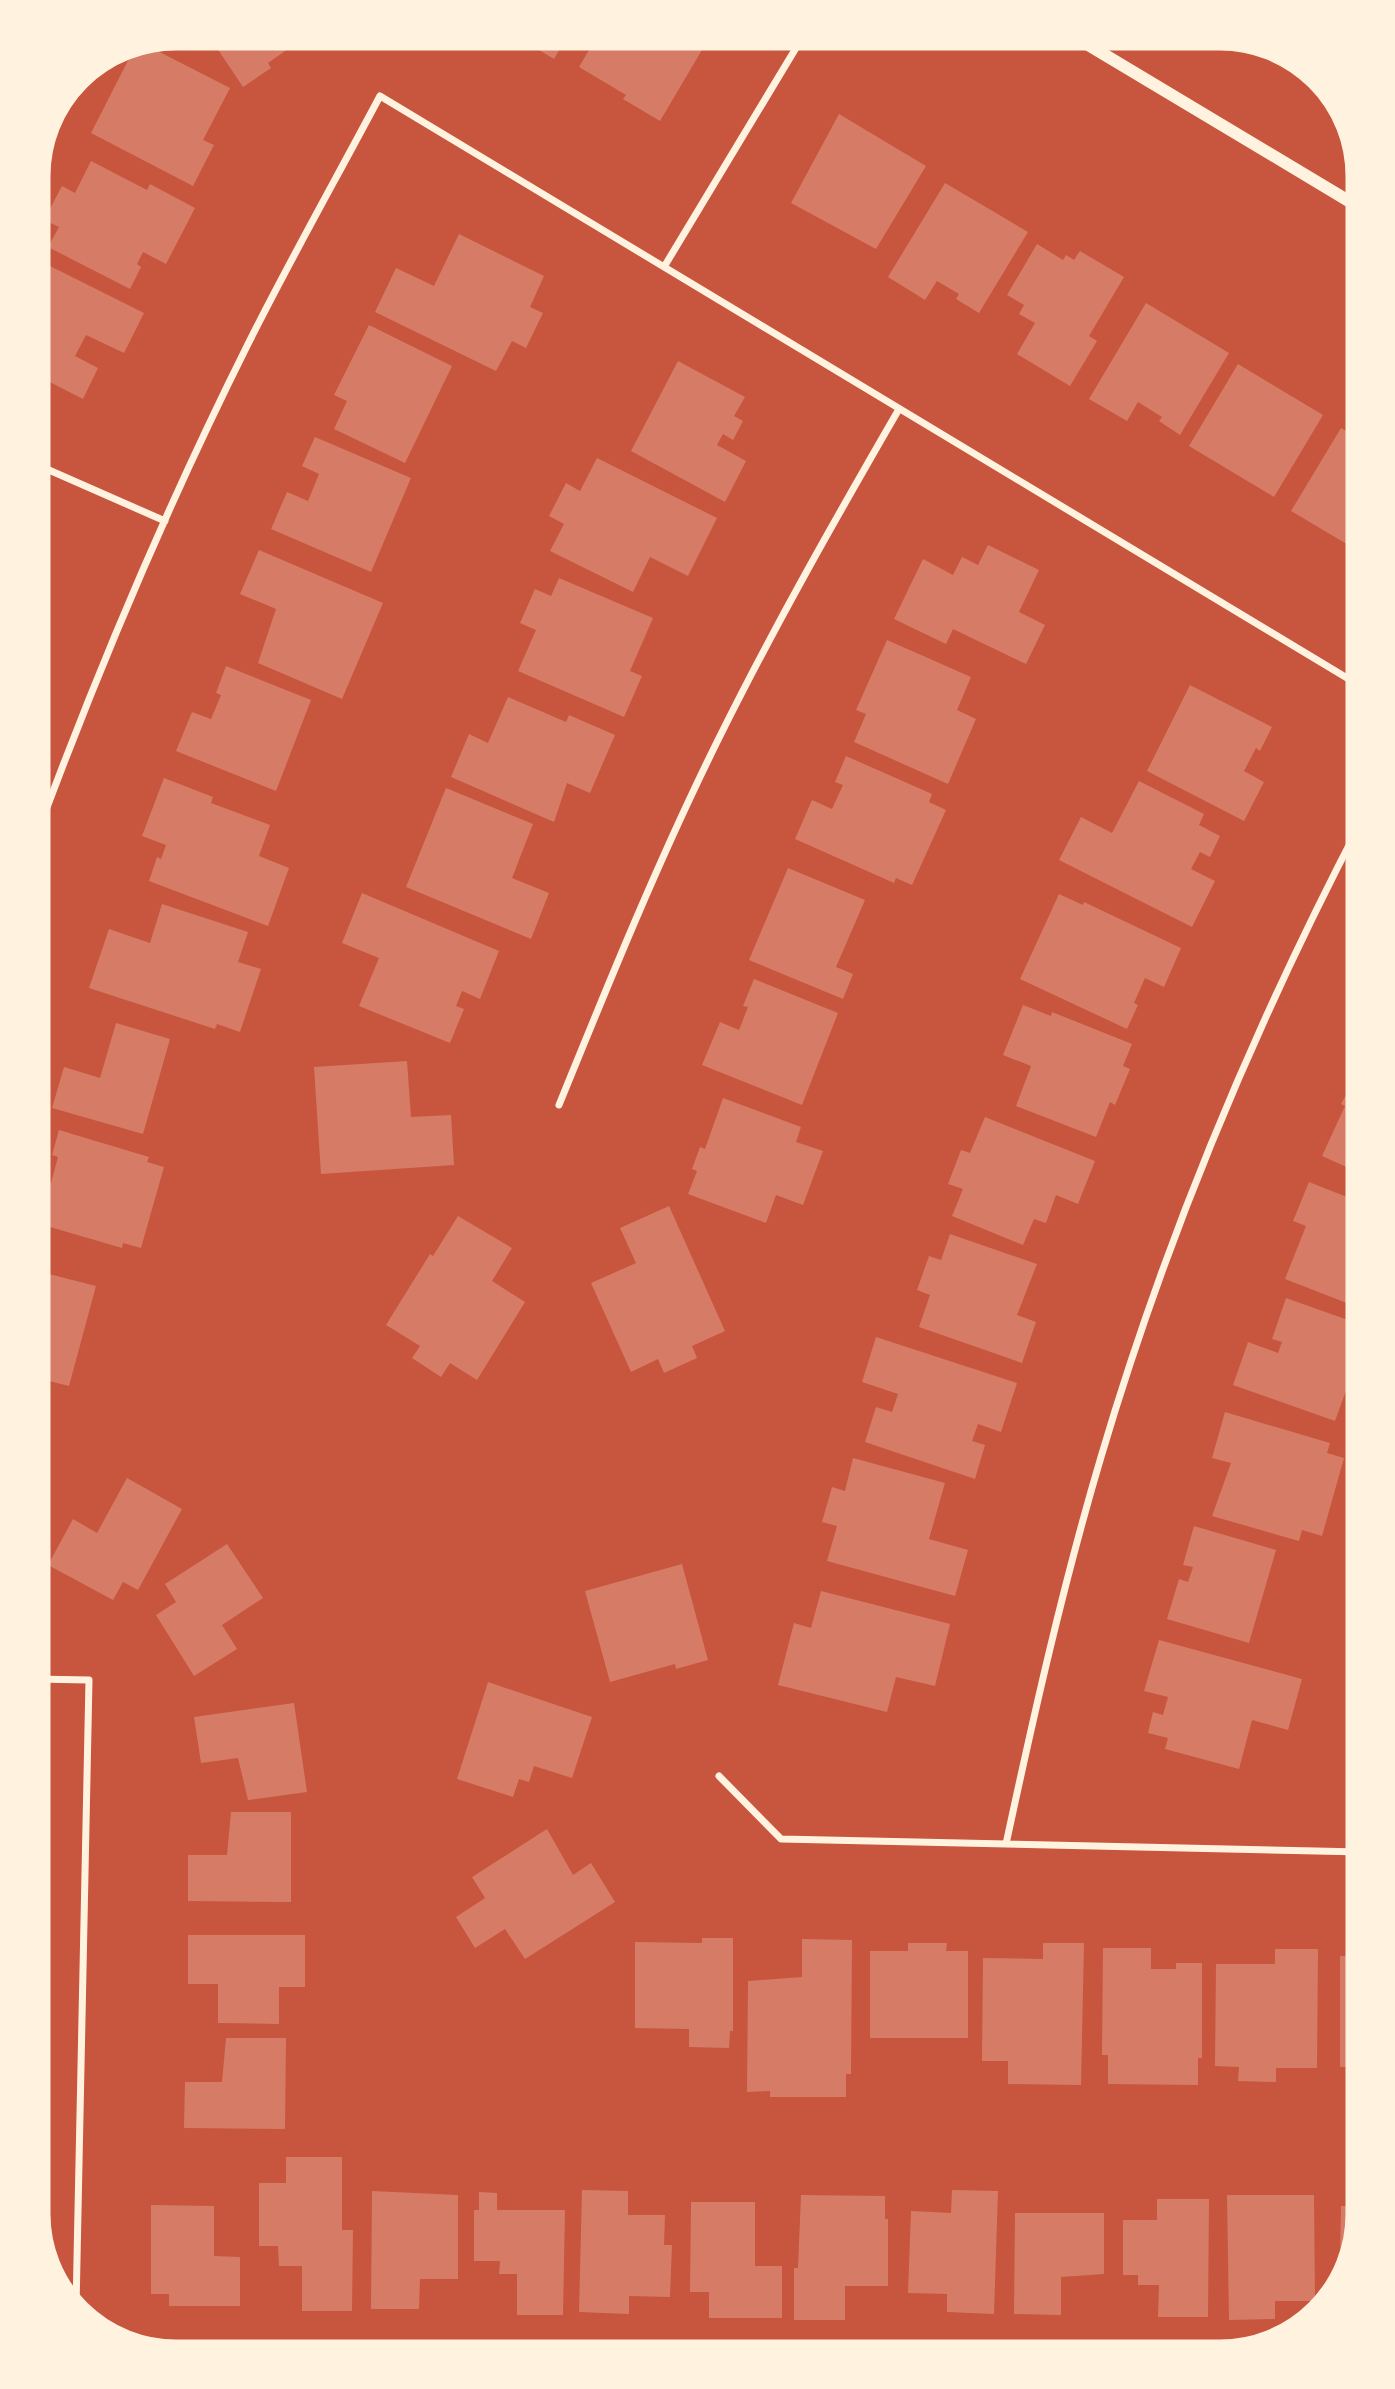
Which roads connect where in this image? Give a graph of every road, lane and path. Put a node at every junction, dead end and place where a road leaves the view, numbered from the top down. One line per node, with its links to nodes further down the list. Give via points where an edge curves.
1 (797, 46): 6 (street)
2 (1090, 46): 5 (street)
3 (1263, 53): 4 (path)
4 (1303, 76)
5 (1350, 202)
6 (664, 267): 7 (street); 9 (street, via 380,96 248,344)
7 (899, 409): 10 (street); 13 (street, via 786,607 717,743 621,951)
8 (46, 469): 9 (street)
9 (165, 521): 11 (street)
10 (1350, 680)
11 (46, 812)
12 (1350, 843): 16 (street, via 1238,1079 1165,1265 1091,1494 1048,1649)
13 (559, 1105)
14 (46, 1679): 18 (street, via 89,1680)
15 (719, 1776): 16 (street, via 781,1839)
16 (1006, 1844): 17 (street)
17 (1350, 1852)
18 (76, 2297)

